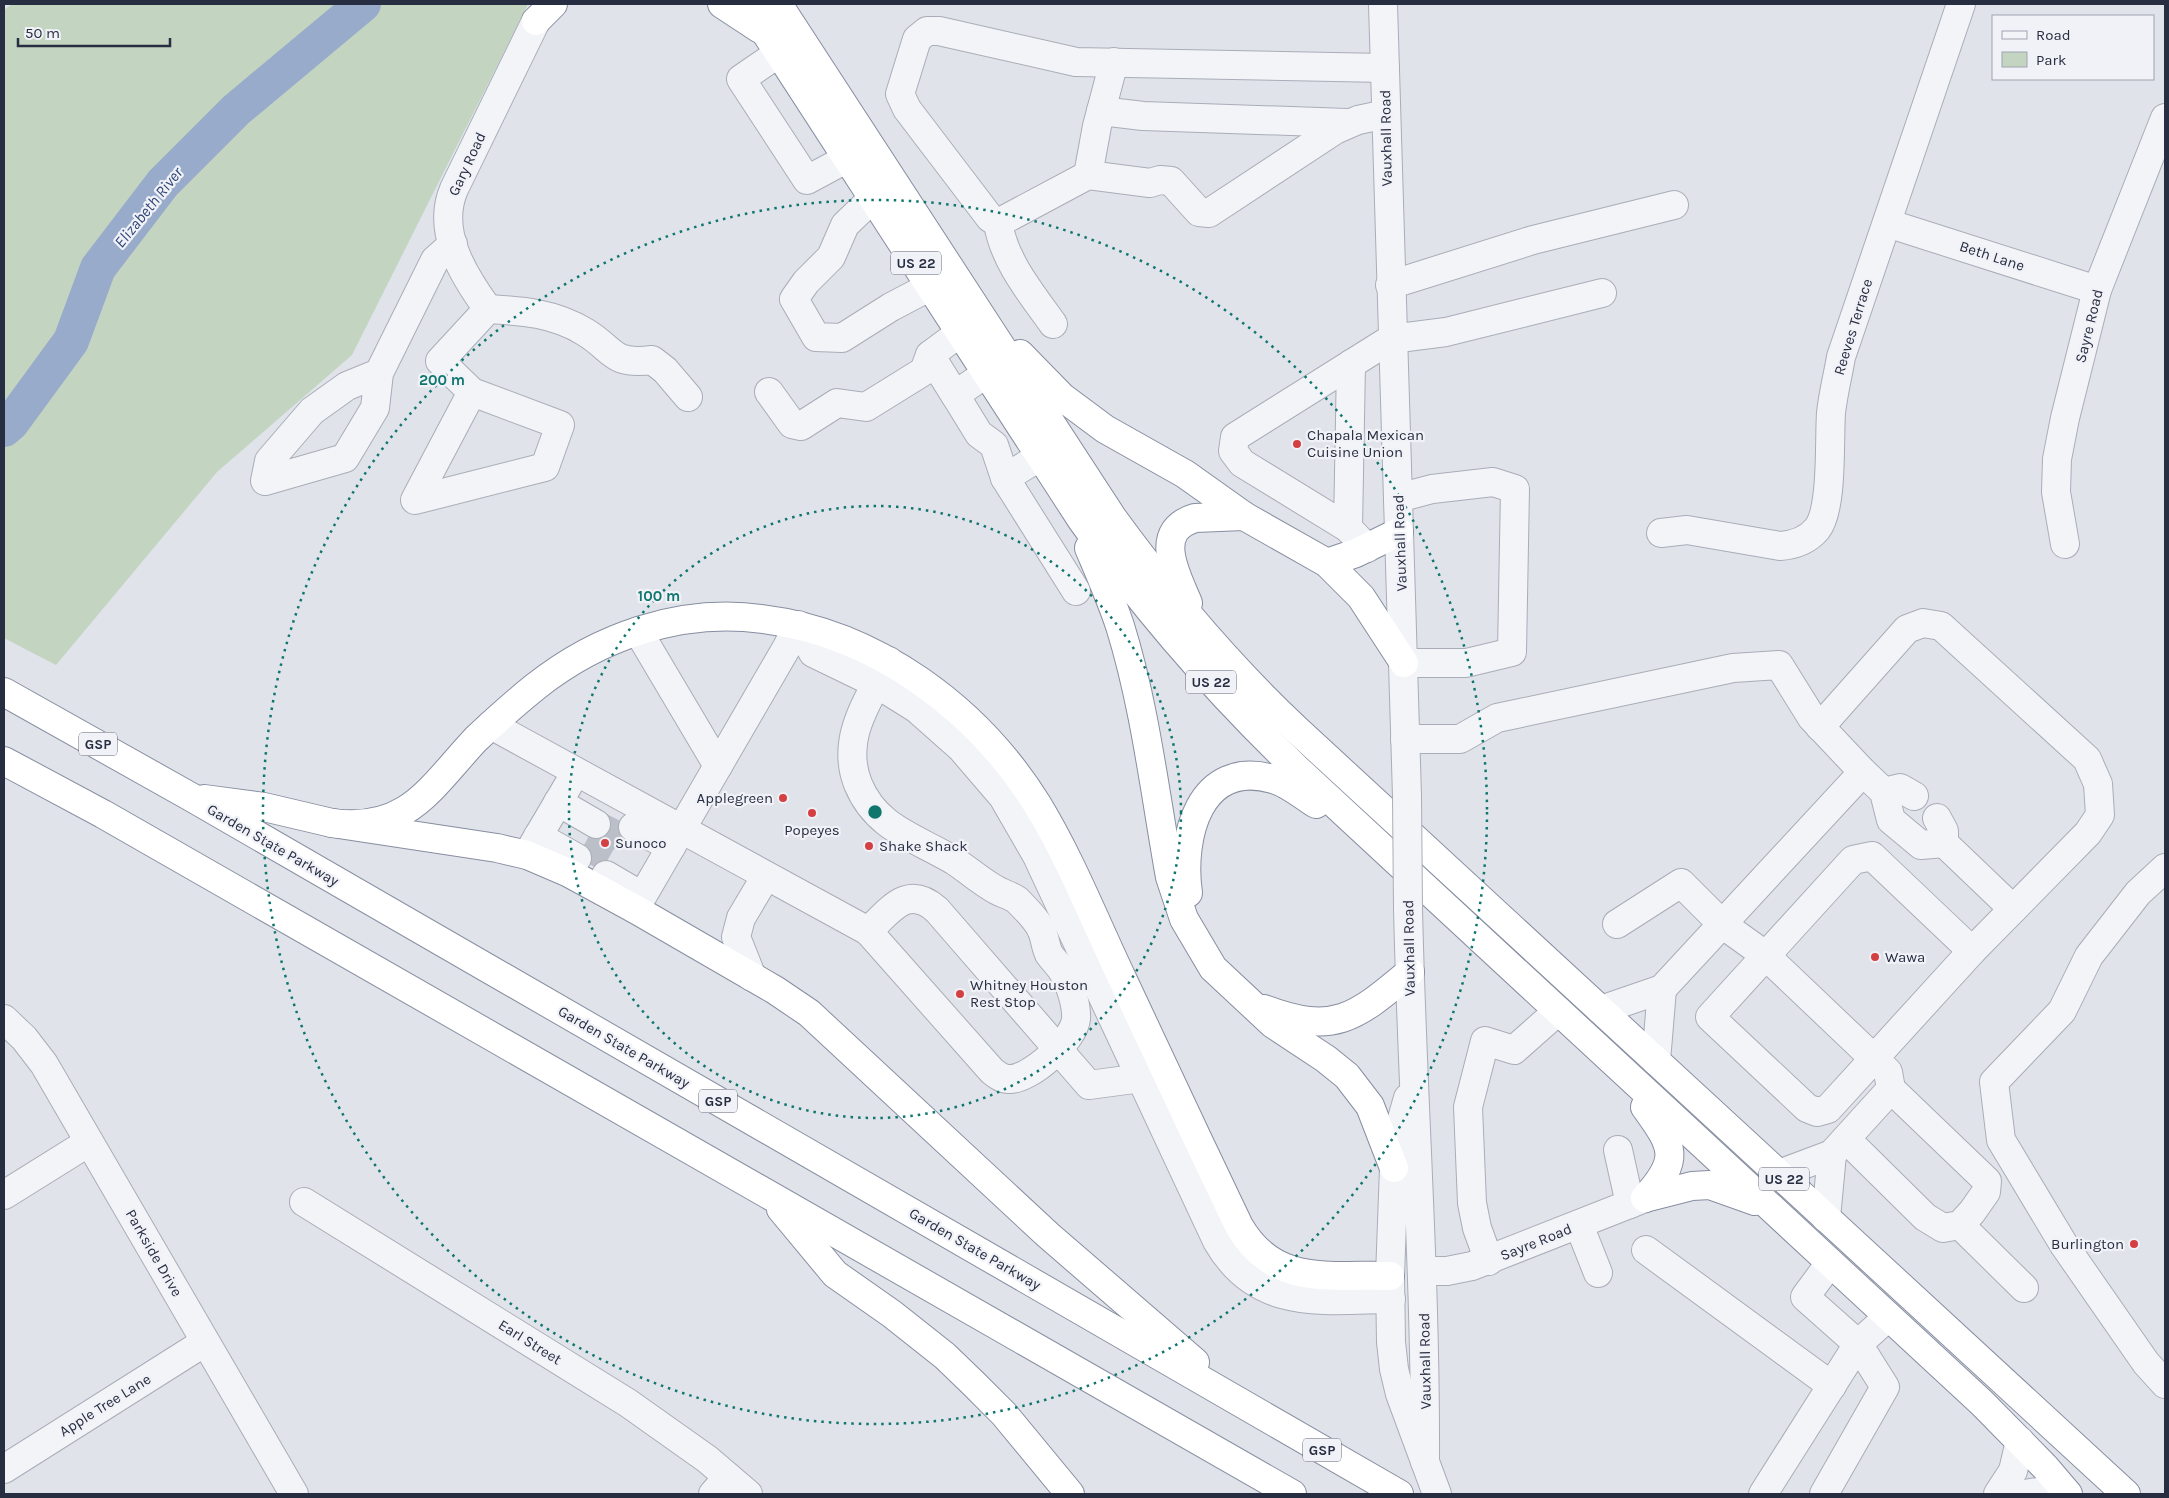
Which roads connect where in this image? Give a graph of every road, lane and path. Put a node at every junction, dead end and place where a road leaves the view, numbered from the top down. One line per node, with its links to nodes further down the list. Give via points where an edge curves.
1 (722, 4): 7 (highway)
2 (747, 4): 7 (highway, US 22)
3 (778, 4): 26 (highway, US 22)
4 (1383, 4): 9 (street, Vauxhall Road)
5 (1961, 4): 19 (street, Reeves Terrace)
6 (544, 10): 20 (street, Gary Road, via 450,199 447,219)
7 (773, 44): 14 (highway, US 22); 14 (street, via 741,79 807,180)
8 (1114, 62): 9 (street); 10 (street); 18 (street, via 1076,62 939,30 927,31 917,39 900,94 907,108 990,218)
9 (1385, 68): 11 (street, Vauxhall Road)
10 (1101, 111): 13 (street, via 1143,116); 15 (street)
11 (1386, 114): 13 (street); 21 (street, Vauxhall Road)
12 (2165, 118): 23 (street, Sayre Road)
13 (1347, 123): 15 (street, via 1209,213 1199,212 1171,182 1160,180 1150,183)
14 (848, 158): 16 (highway, US 22)
15 (1088, 175): 18 (street)
16 (873, 198): 22 (highway, US 22); 22 (street, via 845,225 831,258 806,282 794,300 816,337 842,338)
17 (1674, 205): 21 (street, via 1534,240)
18 (998, 223): 27 (street, via 1009,257)
19 (1887, 223): 23 (street, Beth Lane); 44 (street, Reeves Terrace, via 1841,357 1831,410 1827,505 1817,529 1794,544 1780,546 1687,530)
20 (453, 244): 25 (street, Gary Road, via 468,280); 32 (street, via 435,260)
21 (1390, 285): 28 (street, Vauxhall Road)
22 (931, 286): 26 (highway, US 22)
23 (2097, 290): 45 (street, Sayre Road, via 2064,418 2058,459 2056,492)
24 (1602, 293): 28 (street, via 1446,332)
25 (488, 308): 33 (street, via 440,361); 36 (street, via 536,312 585,332 616,358 632,362 652,360)
26 (969, 322): 29 (street); 31 (highway, US 22); 41 (highway, via 1105,429 1185,474); 50 (highway, US 22)
27 (1053, 324)
28 (1391, 340): 30 (street); 40 (street, Vauxhall Road)
29 (930, 355): 34 (street, via 924,370 866,407 837,403 801,426 792,424); 35 (street)
30 (1351, 364): 42 (street); 42 (street, via 1235,437 1233,451 1242,463)
31 (987, 373): 35 (street); 37 (highway, US 22)
32 (379, 374)
33 (472, 392): 33 (street, via 560,425 545,466 415,500)
34 (769, 392)
35 (955, 395): 38 (street, via 980,434 994,445)
36 (688, 397)
37 (1041, 456): 38 (street); 39 (highway, US 22)
38 (1005, 478): 48 (street)
39 (1064, 492): 66 (highway, US 22, via 1124,577 1195,664 1272,745); 74 (highway, via 1120,626 1138,697 1172,884)
40 (1398, 498): 43 (street, Vauxhall Road); 52 (street, via 1432,489 1493,482 1515,489 1512,652 1466,663)
41 (1244, 516): 47 (highway); 50 (highway, via 1205,516 1188,520 1173,536 1172,561)
42 (1348, 528): 46 (street)
43 (1399, 532): 46 (highway); 52 (street, Vauxhall Road)
44 (1661, 533)
45 (2065, 544)
46 (1367, 548): 47 (highway)
47 (1327, 563): 52 (highway, via 1360,597)
48 (1076, 591)
49 (798, 624): 51 (highway, via 721,616 686,619); 53 (highway, via 843,639); 59 (street)
50 (1198, 628): 81 (highway, US 22, via 1267,702)
51 (638, 631): 55 (highway, via 600,646 562,667); 59 (street)
52 (1404, 663): 57 (street, Vauxhall Road)
53 (883, 673): 84 (street, via 859,718 852,743 852,767 866,800 884,821 1016,899 1041,928 1048,953 1063,972 1075,1012 1073,1029); 88 (street, via 974,762 1003,797 1038,856); 90 (highway, via 920,681 965,717 996,749 1025,787 1060,848)
54 (4, 692): 63 (highway, Garden State Parkway / GSP)
55 (491, 725): 64 (street); 65 (highway, via 433,788 407,810 379,823)
56 (1820, 727): 57 (street, via 1779,665 1733,668 1497,718 1460,740); 60 (street); 70 (street, via 1907,629 1923,622 1942,626 2087,759 2098,784 2100,815 2088,833)
57 (1405, 739): 77 (street, Vauxhall Road, bridge)
58 (4, 761): 98 (highway, via 103,814)
59 (718, 766): 68 (street)
60 (1863, 772): 61 (street); 72 (street)
61 (1884, 792): 62 (street, via 1900,788); 70 (street, via 1891,820 1920,845 1940,831)
62 (1914, 796)
63 (191, 797): 65 (highway, via 264,807); 118 (highway, Garden State Parkway / GSP)
64 (552, 813): 64 (street, via 590,834); 65 (highway, via 497,848); 68 (street); 68 (highway, via 569,873)
65 (332, 824)
66 (1384, 851): 74 (highway, via 1286,784 1264,777 1232,778 1214,789 1201,805 1194,816 1187,843 1187,888); 82 (highway, US 22)
67 (2165, 868): 116 (street, via 2138,892 2089,956 2062,1011 1994,1082 2000,1140 2064,1245 2146,1363)
68 (657, 871): 68 (street, via 620,851); 69 (street); 78 (highway)
69 (766, 876): 73 (street); 78 (street, via 741,918 736,937)
70 (2013, 909): 75 (street)
71 (1617, 924): 72 (street, via 1681,883)
72 (1722, 924): 76 (street); 79 (street)
73 (868, 931): 84 (street, via 998,1076 1018,1078); 84 (street, via 903,900 916,898 928,902)
74 (1198, 946): 80 (highway, via 1221,978)
75 (1972, 950): 76 (street, via 1872,856 1853,860); 85 (street)
76 (1765, 955): 85 (street); 85 (street, via 1710,1017 1807,1108 1817,1112 1828,1109)
77 (1410, 972): 80 (highway, via 1370,1006 1338,1020 1300,1020); 89 (street, Vauxhall Road)
78 (752, 977): 118 (highway, via 809,1012 1048,1235)
79 (1662, 989): 81 (street); 87 (street)
80 (1248, 1000): 95 (highway, via 1273,1024 1347,1076 1370,1106)
81 (1601, 1010): 87 (highway, US 22)
82 (1558, 1011): 86 (highway, US 22); 106 (street, via 1514,1050 1485,1042 1468,1108 1472,1204)
83 (4, 1019): 92 (street, Parkside Drive, via 44,1064)
84 (1058, 1049): 88 (street, via 1089,1085)
85 (1873, 1058): 91 (street, via 1888,1072)
86 (1610, 1059): 99 (highway, via 1659,1126 1671,1154 1666,1171); 101 (highway, US 22)
87 (1656, 1061): 96 (highway, US 22)
88 (1141, 1078): 90 (street, via 1160,1079); 110 (street, via 1217,1240 1242,1273 1262,1287 1286,1296 1316,1299)
89 (1412, 1082): 95 (street, Vauxhall Road, via 1397,1136); 108 (street, Vauxhall Road)
90 (1172, 1084): 110 (highway, via 1238,1226 1260,1254 1278,1266 1299,1273)
91 (1891, 1089): 93 (street); 104 (street, via 1987,1181 1986,1192)
92 (89, 1142): 97 (street); 113 (street, Parkside Drive)
93 (1839, 1146): 96 (street); 102 (street); 104 (street, via 1925,1217 1943,1228)
94 (1618, 1150): 99 (street)
95 (1394, 1168): 110 (street, Vauxhall Road)
96 (1779, 1174): 102 (highway, US 22)
97 (4, 1195)
98 (771, 1196): 124 (highway, via 836,1274 945,1356 974,1384 1004,1414); 125 (highway)
99 (1638, 1201): 101 (highway, via 1692,1186 1710,1185); 103 (street, Sayre Road)
100 (304, 1202): 122 (street, Earl Street, via 628,1403 707,1459)
101 (1768, 1206): 107 (highway, US 22)
102 (1826, 1218): 133 (highway, US 22)
103 (1579, 1225): 106 (street, Sayre Road); 109 (street)
104 (1960, 1225): 111 (street)
105 (1646, 1250): 117 (street)
106 (1489, 1261): 108 (street, Sayre Road, via 1458,1270)
107 (1830, 1263): 112 (highway, US 22); 114 (street, via 1805,1297)
108 (1423, 1271): 115 (street, Vauxhall Road)
109 (1598, 1273)
110 (1390, 1288): 115 (street); 120 (street, Vauxhall Road, via 1394,1369)
111 (2024, 1288)
112 (1888, 1317): 114 (street); 119 (highway, US 22)
113 (205, 1342): 121 (street, Apple Tree Lane); 123 (street, Parkside Drive)
114 (1858, 1344): 117 (street); 129 (street, via 1886,1387)
115 (1426, 1367): 120 (street, Vauxhall Road)
116 (2165, 1384)
117 (1832, 1386): 128 (street)
118 (1245, 1405): 126 (highway, Garden State Parkway / GSP)
119 (2020, 1441): 130 (street, via 2012,1471); 132 (highway, US 22)
120 (1425, 1462): 127 (street, Vauxhall Road)
121 (4, 1468)
122 (730, 1489)
123 (294, 1494)
124 (1070, 1494)
125 (1292, 1494)
126 (1399, 1494)
127 (1437, 1494)
128 (1763, 1494)
129 (1824, 1494)
130 (1998, 1494)
131 (2024, 1494): 132 (street, via 2051,1490)
132 (2067, 1494)
133 (2126, 1494)

